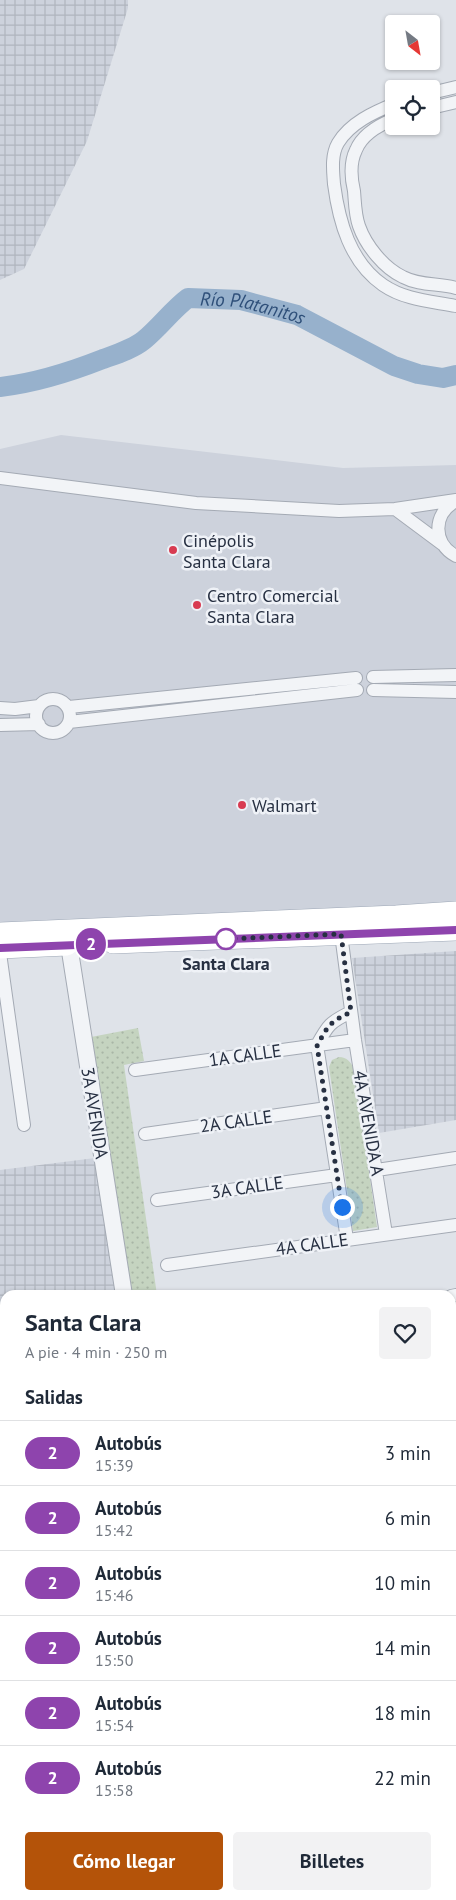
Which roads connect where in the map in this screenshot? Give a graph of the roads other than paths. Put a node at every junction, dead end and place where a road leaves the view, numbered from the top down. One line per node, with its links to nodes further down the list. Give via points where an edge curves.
1 (456, 87): 2 (street)
2 (440, 91)
3 (456, 102): 4 (street)
4 (440, 106)
5 (385, 109): 8 (street, via 355,124 336,148 334,176 343,230 365,268 382,284 408,298)
6 (385, 124): 7 (street, via 362,139 355,150 352,182 359,225 372,249 403,277 418,283)
7 (456, 288)
8 (456, 306)
9 (0, 478): 11 (street, via 196,503 338,511)
10 (456, 501): 11 (street); 12 (street, via 442,512 438,523)
11 (395, 509): 12 (street)
12 (442, 544): 13 (street)
13 (456, 557)
14 (456, 675): 16 (street)
15 (356, 684): 16 (street, via 364,694); 16 (street, via 364,673); 19 (street); 21 (street)
16 (373, 684): 17 (street)
17 (456, 692)
18 (39, 706): 19 (street, via 53,698 62,700); 20 (street); 22 (street)
19 (69, 707): 21 (street)
20 (0, 708)
21 (69, 722): 22 (street, via 63,730 53,733)
22 (38, 724): 23 (street)
23 (0, 725)
24 (456, 912): 28 (main road)
25 (456, 930): 27 (main road)
26 (0, 933): 28 (main road)
27 (341, 934): 28 (main road); 31 (street, 4A AVENIDA A)
28 (69, 938): 29 (main road); 46 (street, 3A AVENIDA)
29 (0, 948)
30 (0, 953): 36 (street)
31 (351, 1012): 32 (street, 4A AVENIDA A); 33 (street, via 334,1020)
32 (355, 1040): 33 (street, 1A CALLE); 39 (street, 4A AVENIDA A)
33 (317, 1046): 34 (street, 1A CALLE); 35 (street)
34 (135, 1070)
35 (327, 1108): 37 (street, 2A CALLE); 40 (street)
36 (24, 1125)
37 (145, 1134)
38 (456, 1158): 39 (street)
39 (377, 1170): 43 (street, 4A AVENIDA A)
40 (337, 1175): 41 (street, 3A CALLE); 44 (street)
41 (157, 1200)
42 (456, 1225): 43 (street, 4A CALLE)
43 (386, 1234): 44 (street, 4A CALLE)
44 (347, 1239): 45 (street, 4A CALLE)
45 (167, 1265)
46 (123, 1290)

